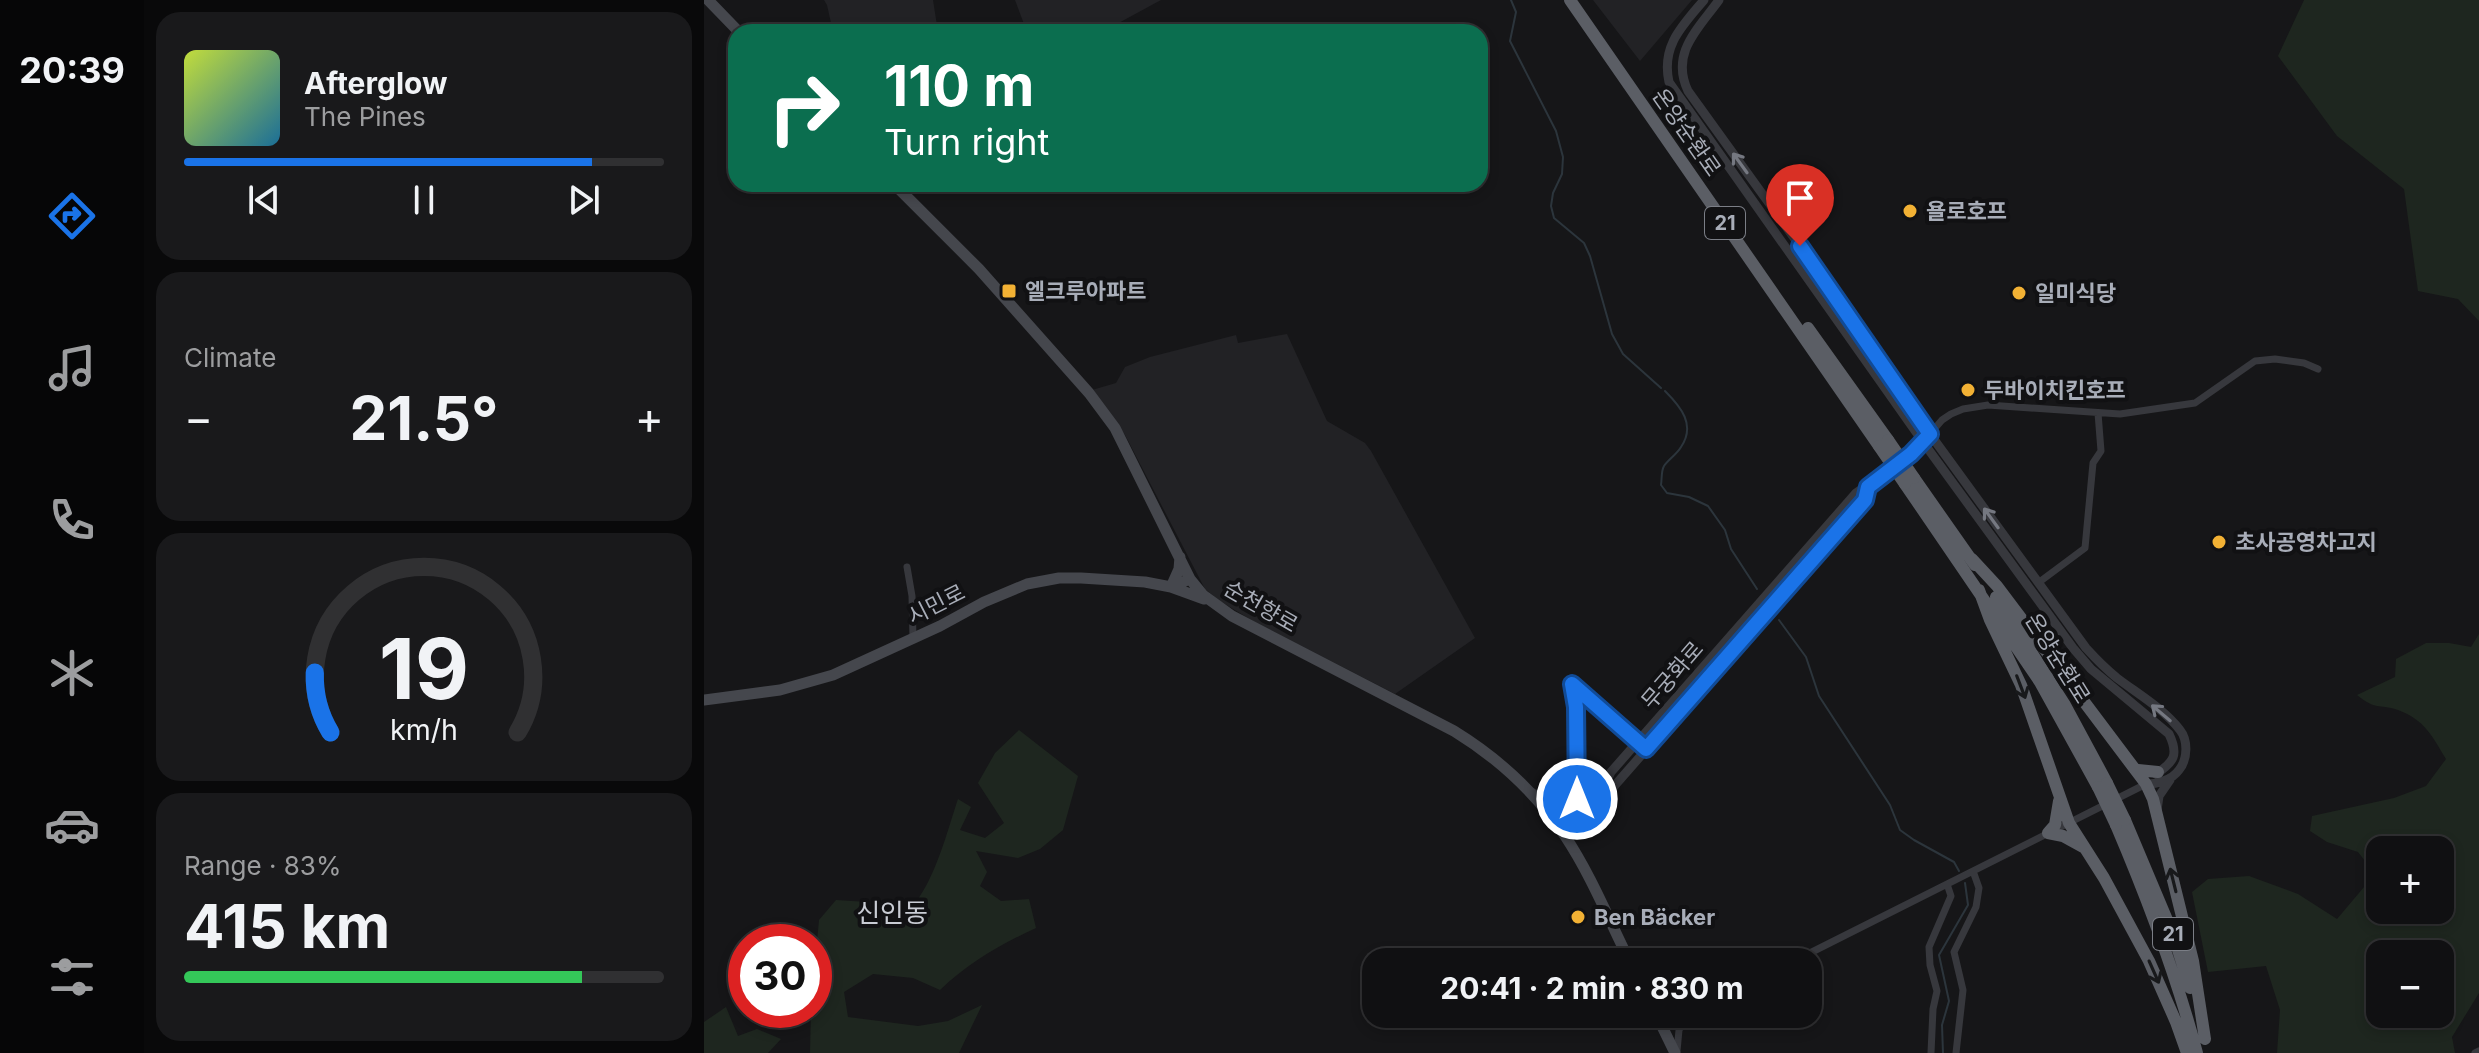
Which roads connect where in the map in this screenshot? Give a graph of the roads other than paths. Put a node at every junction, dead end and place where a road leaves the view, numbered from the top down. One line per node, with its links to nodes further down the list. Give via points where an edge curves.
1 (708, 0): 6 (main road)
2 (1570, 0): 11 (highway, 온양순환로 / 21)
3 (1579, 0): 11 (highway, 온양순환로 / 21)
4 (1704, 0): 10 (street, via 1669,47 1669,82)
5 (1719, 0): 10 (street, one-way to 5, via 1684,83 1686,45)
6 (731, 24)
7 (902, 192): 14 (main road, 순천향로, via 1089,393 1115,428)
8 (2318, 369): 9 (street, via 2275,359 2255,361 2195,403)
9 (2098, 413): 10 (street, via 1988,405 1951,414); 18 (street, via 2101,451 2093,463 2085,548)
10 (1926, 438): 13 (street, 무궁화로); 18 (street, one-way to 10); 28 (street, via 2073,648 2169,734 2173,760)
11 (1884, 443): 12 (highway, 21, bridge)
12 (1910, 481): 15 (highway, 온양순환로 / 21); 20 (highway, 온양순환로 / 21)
13 (1868, 487): 24 (street, 무궁화로, via 1856,493); 25 (street, 무궁화로, via 1865,500)
14 (1180, 556): 17 (main road, 순천향로); 19 (main road)
15 (1972, 559): 26 (highway); 31 (highway, 온양순환로 / 21, via 2065,705)
16 (907, 567): 22 (street)
17 (1190, 579): 19 (main road); 21 (main road, 순천향로)
18 (2038, 583): 29 (street, one-way to 18, via 2185,760 2182,732 2099,662)
19 (1171, 587): 21 (main road, 시민로); 22 (main road, 시민로, via 1081,578 1027,584)
20 (1979, 590): 31 (highway, 온양순환로 / 21); 33 (highway, one-way to 33, via 2021,685)
21 (1212, 602): 32 (main road, 순천향로, via 1454,731 1485,750)
22 (913, 639): 23 (main road, 시민로, via 802,685)
23 (704, 700)
24 (1638, 741): 25 (street); 27 (street, 무궁화로); 34 (street, via 1572,684)
25 (1646, 749): 39 (street, 무궁화로)
26 (2138, 770): 28 (highway); 30 (highway)
27 (1611, 772): 34 (street); 39 (street, 무궁화로)
28 (2158, 772): 30 (street)
29 (2175, 775): 30 (street); 35 (street, via 2161,793)
30 (2146, 784): 35 (highway); 37 (street)
31 (2102, 785): 36 (highway, 21, bridge)
32 (1526, 789): 34 (street, via 1556,802); 39 (main road, 순천향로)
33 (2060, 796): 37 (highway); 38 (highway, via 2055,825)
34 (1577, 799)
35 (2156, 814): 47 (highway, one-way to 35, via 2193,961)
36 (2120, 822): 47 (highway, 21, via 2173,934); 52 (highway, 21)
37 (2069, 823): 38 (street); 40 (highway)
38 (2048, 833): 40 (highway); 41 (street)
39 (1565, 837): 43 (main road, 순천향로)
40 (2086, 849): 51 (highway, one-way to 51, via 2149,961)
41 (1973, 871): 42 (street); 50 (street, via 1979,888 1976,907 1954,952 1963,990)
42 (1947, 884): 44 (street); 49 (street, via 1951,896 1929,947 1937,991)
43 (1623, 948)
44 (1820, 948)
45 (1663, 1028): 48 (main road)
46 (1680, 1028): 48 (street)
47 (2205, 1039): 53 (highway, 21)
48 (1676, 1053)
49 (1931, 1053)
50 (1956, 1053)
51 (2187, 1053)
52 (2197, 1053)
53 (2209, 1053)

